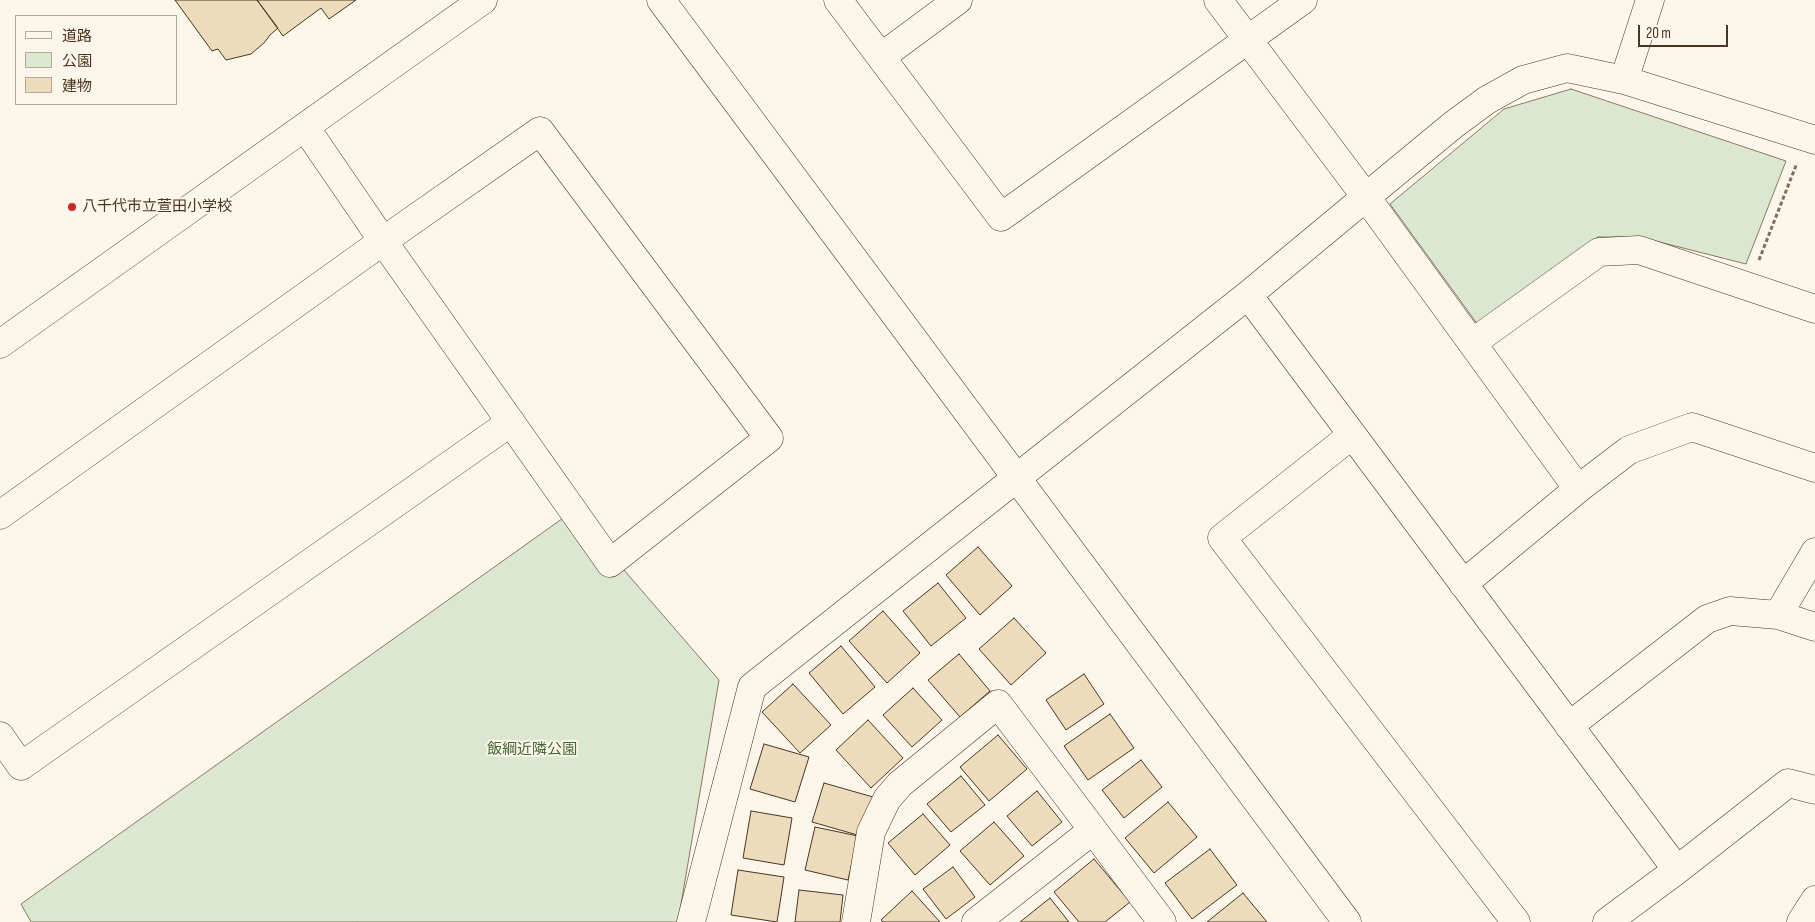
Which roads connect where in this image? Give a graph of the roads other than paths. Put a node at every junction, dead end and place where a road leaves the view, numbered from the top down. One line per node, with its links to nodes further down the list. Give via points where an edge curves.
1 (483, 0): 11 (street)
2 (661, 0): 22 (street)
3 (838, 0): 9 (street)
4 (958, 0): 9 (street)
5 (1218, 0): 8 (street)
6 (1303, 0): 8 (street)
7 (1650, 0): 10 (street)
8 (1248, 40): 9 (street, via 1001,217); 13 (street)
9 (880, 57)
10 (1624, 80): 12 (street); 13 (street, via 1567,68 1523,80 1487,100 1453,125)
11 (305, 127): 14 (street); 18 (street)
12 (1811, 138)
13 (1366, 197): 15 (street); 17 (street)
14 (383, 241): 19 (street); 19 (street, via 540,131 769,438 610,563); 24 (street)
15 (1248, 295): 20 (street); 22 (street)
16 (1815, 309): 17 (street, via 1639,250 1598,252)
17 (1472, 343): 23 (street)
18 (0, 344)
19 (511, 422): 30 (street, via 21,766)
20 (1352, 434): 26 (street); 40 (street, via 1222,538)
21 (1815, 468): 23 (street, via 1692,427 1629,450)
22 (1016, 478): 35 (street, via 752,687); 39 (street)
23 (1578, 489): 26 (street)
24 (0, 515)
25 (1815, 552): 27 (street)
26 (1463, 584): 29 (street)
27 (1778, 615): 28 (street); 29 (street, via 1730,611 1707,619)
28 (1815, 627)
29 (1569, 726): 33 (street)
30 (0, 736)
31 (1815, 790): 33 (street, via 1788,783)
32 (1093, 830): 36 (street, via 998,704 900,784 887,799 871,832); 37 (street); 38 (street)
33 (1678, 870): 41 (street)
34 (1815, 900): 42 (street)
35 (691, 922)
36 (856, 922)
37 (976, 922)
38 (1162, 922)
39 (1347, 922)
40 (1516, 922)
41 (1607, 922)
42 (1801, 922)

